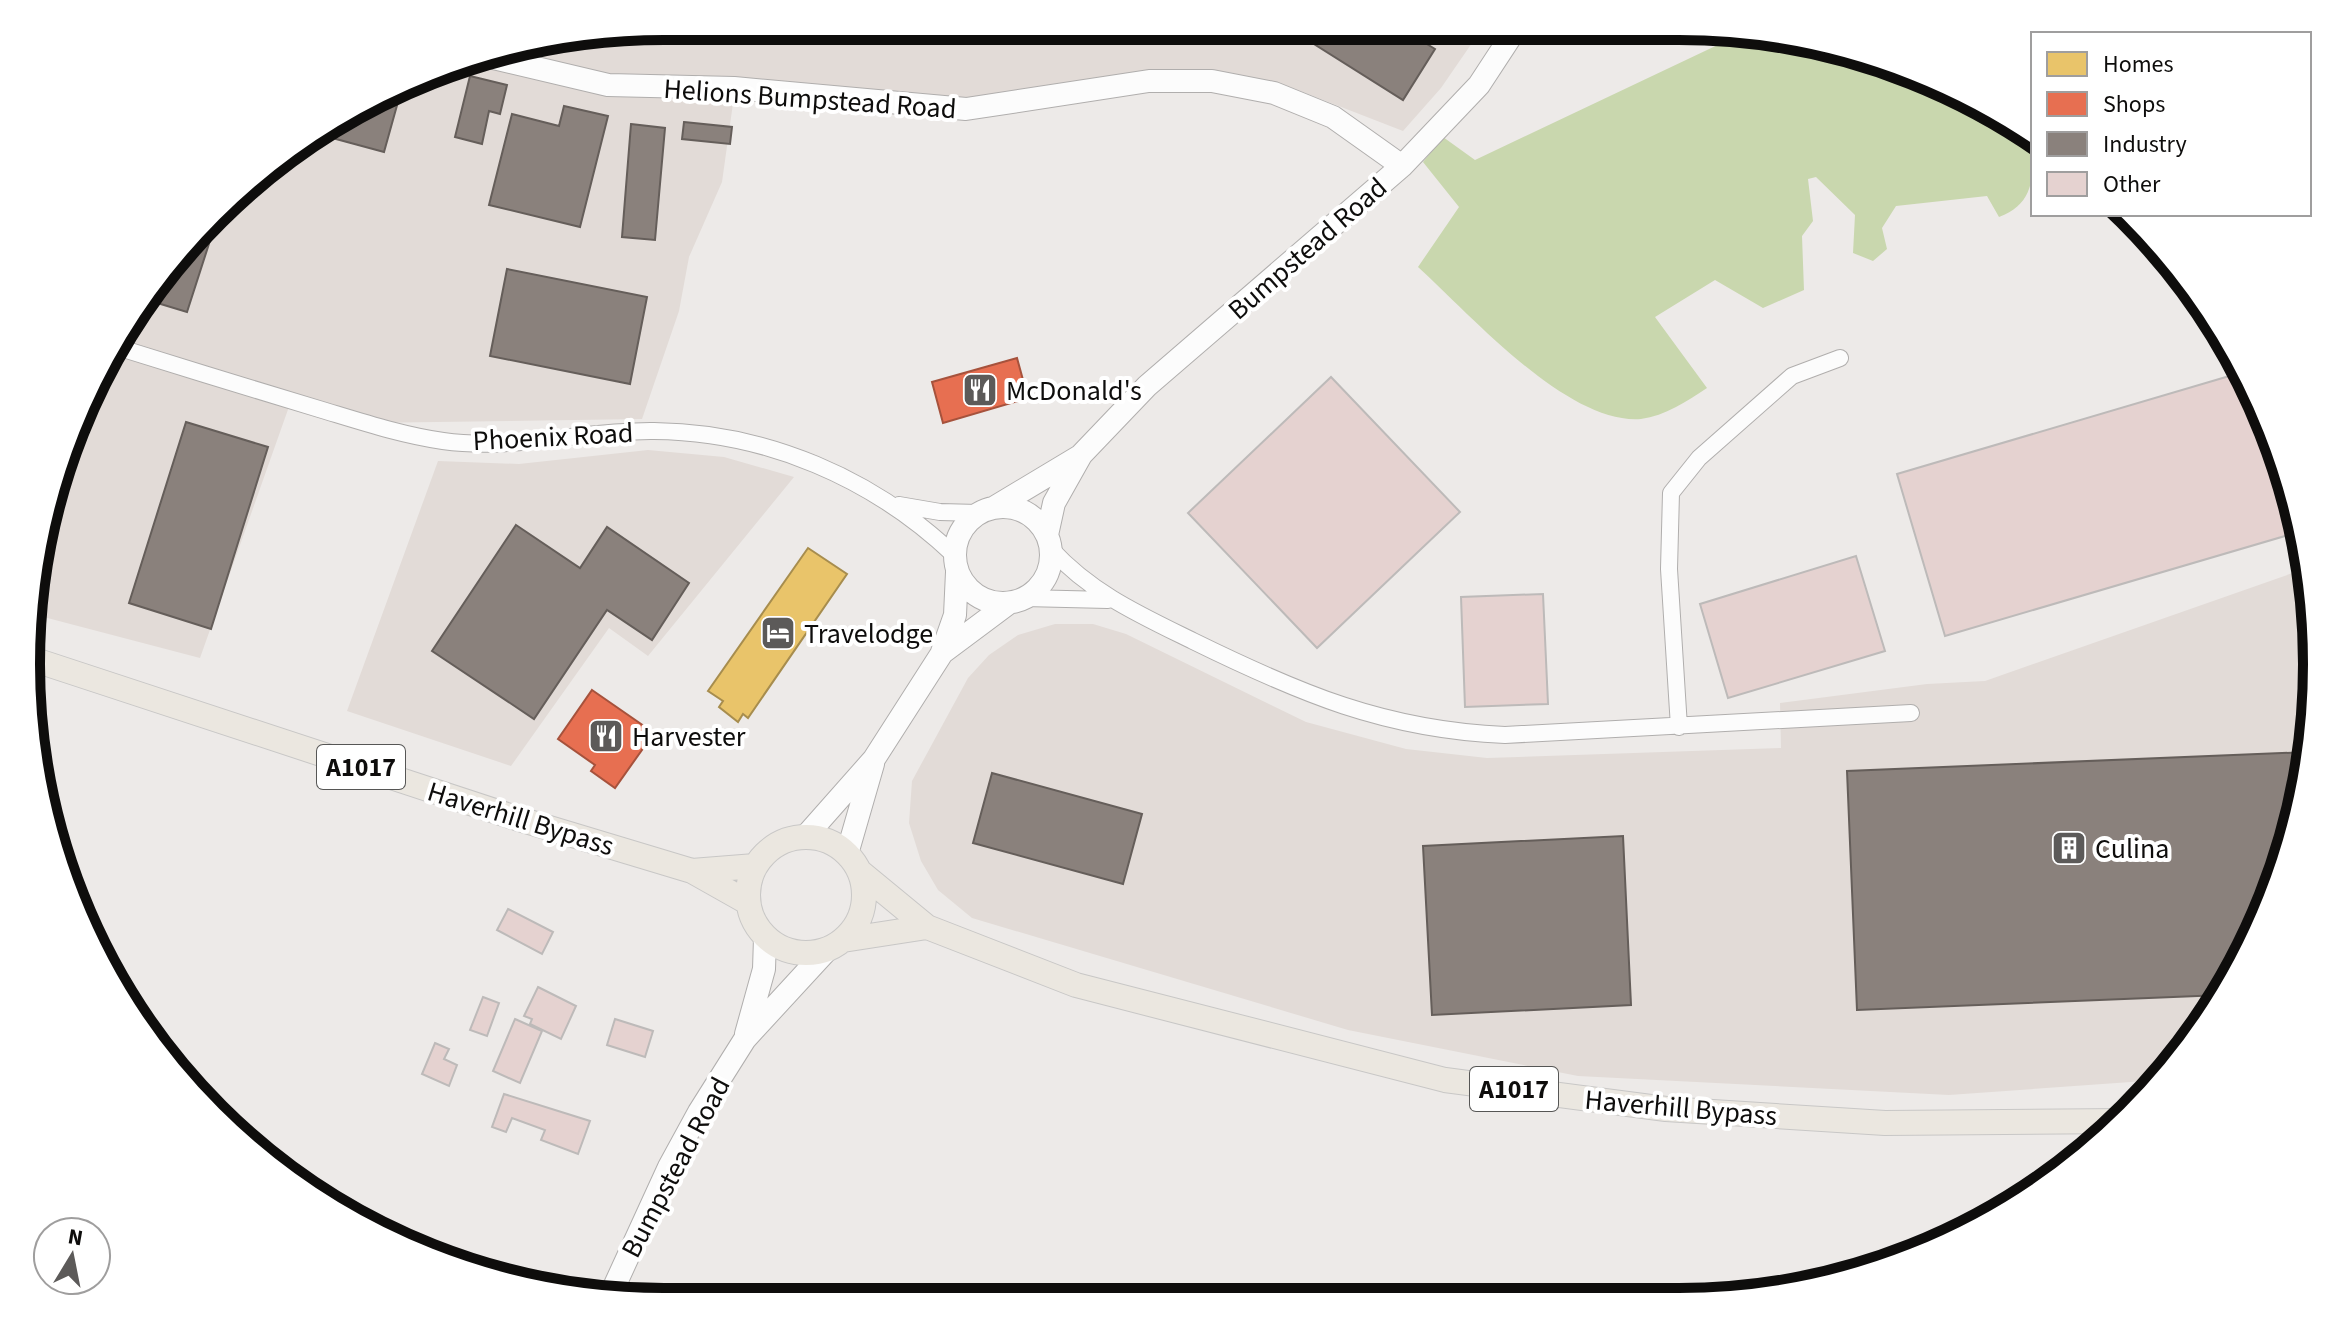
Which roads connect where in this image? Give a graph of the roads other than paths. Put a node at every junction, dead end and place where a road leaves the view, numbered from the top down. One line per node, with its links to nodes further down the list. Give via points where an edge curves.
1 (1508, 40): 3 (main road, Bumpstead Road, via 1479,85)
2 (504, 61): 3 (main road, Helions Bumpstead Road, via 608,85 734,88 966,109 1135,82 1212,81 1274,93 1333,117)
3 (1402, 166): 6 (main road, Bumpstead Road, via 1147,386)
4 (125, 350): 7 (street, Phoenix Road, via 364,423 442,441 523,444 653,431 729,437 798,457)
5 (1840, 358): 16 (street, via 1792,376 1699,458 1671,493 1669,569)
6 (1081, 455): 8 (main road, Bumpstead Road); 9 (main road, Bumpstead Road, via 1054,503)
7 (893, 504): 8 (street, Phoenix Road, via 940,512); 10 (street, Phoenix Road)
8 (987, 510): 9 (main road, via 1012,507 1028,513); 10 (main road, via 965,524 957,538)
9 (1049, 542): 11 (street, via 1071,571); 12 (main road, via 1046,577)
10 (956, 564): 12 (main road, via 966,586 979,597); 13 (main road, via 955,615)
11 (1108, 600): 12 (street); 16 (street, via 1268,678 1327,703 1389,720 1448,733 1505,735)
12 (1017, 601): 13 (main road)
13 (942, 653): 17 (main road)
14 (40, 662): 21 (main road, Haverhill Bypass / A1017)
15 (1911, 713): 16 (street)
16 (1679, 727)
17 (874, 759): 18 (main road); 19 (main road)
18 (805, 837): 19 (main road, via 831,842); 20 (main road, via 785,840)
19 (853, 863): 23 (main road, Haverhill Bypass / A1017); 25 (main road, via 863,906 857,925)
20 (755, 866): 21 (main road, Haverhill Bypass / A1017); 22 (main road)
21 (692, 871): 22 (main road, Haverhill Bypass / A1017)
22 (747, 902): 24 (main road)
23 (927, 927): 25 (main road); 27 (main road, Haverhill Bypass / A1017, via 1076,985 1445,1080 1666,1109 1885,1123)
24 (765, 938): 25 (main road, via 802,954); 26 (main road, Bumpstead Road, via 764,969)
25 (835, 946): 26 (main road, Bumpstead Road)
26 (745, 1039): 28 (main road, Bumpstead Road, via 669,1167)
27 (2103, 1121)
28 (614, 1286)

